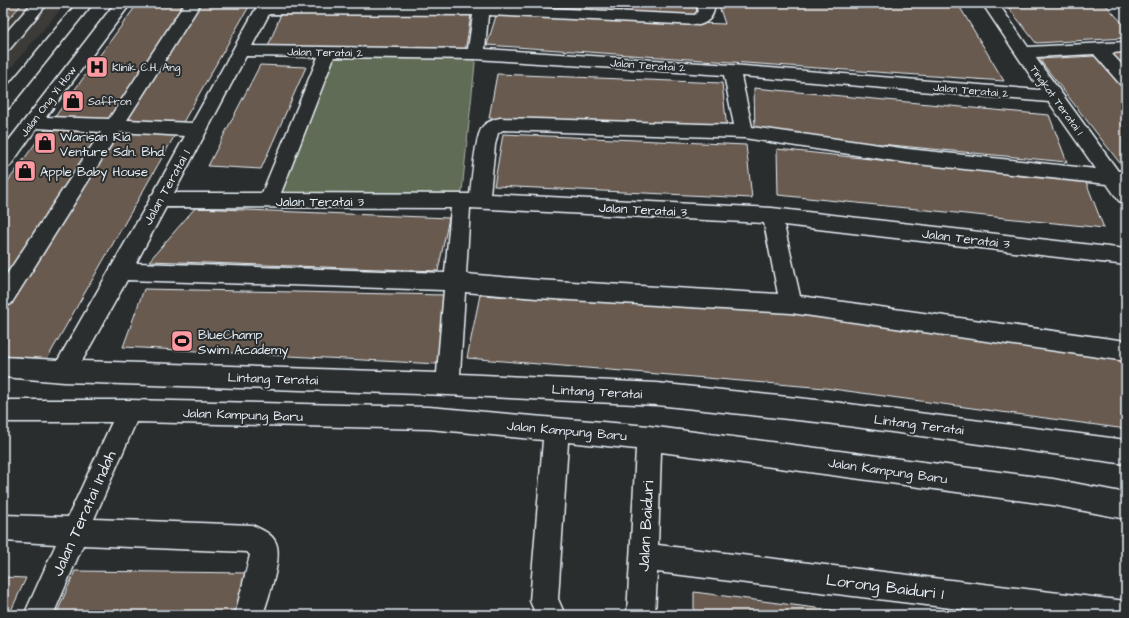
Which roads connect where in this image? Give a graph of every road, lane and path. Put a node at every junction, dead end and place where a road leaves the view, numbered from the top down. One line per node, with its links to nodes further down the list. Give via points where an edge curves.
1 (40, 3): 9 (street)
2 (85, 3): 19 (street)
3 (123, 3): 20 (street, Jalan Ong Yi How)
4 (193, 3): 21 (street)
5 (706, 3): 8 (street, via 707,10 699,20)
6 (990, 3): 14 (street, Tingkat Teratai 1)
7 (265, 6): 8 (street); 12 (street, Jalan Teratai 1)
8 (481, 10): 15 (street)
9 (3, 46)
10 (1126, 47): 11 (street)
11 (1099, 49): 14 (street); 17 (street)
12 (241, 51): 13 (street, Jalan Teratai 2); 22 (street, Jalan Teratai 1)
13 (328, 52): 15 (street, Jalan Teratai 2); 28 (street)
14 (1023, 52): 18 (street, Tingkat Teratai 1)
15 (476, 54): 16 (street, Jalan Teratai 2)
16 (730, 70): 18 (street, Jalan Teratai 2); 23 (street)
17 (1126, 80)
18 (1054, 97): 25 (street, Tingkat Teratai 1)
19 (3, 104)
20 (32, 122): 21 (street); 24 (street, Jalan Ong Yi How)
21 (114, 126): 22 (street); 34 (street)
22 (197, 130): 27 (street, Jalan Teratai 1)
23 (744, 132): 25 (street, via 908,156); 29 (street, via 500,124 490,130)
24 (3, 161)
25 (1119, 177): 26 (street, Tingkat Teratai 1)
26 (1126, 196)
27 (158, 200): 28 (street, Jalan Teratai 3); 32 (street, Jalan Teratai 1)
28 (268, 201): 29 (street, Jalan Teratai 3)
29 (470, 201): 30 (street, Jalan Teratai 3); 33 (street)
30 (772, 216): 31 (street, Jalan Teratai 3); 35 (street)
31 (1126, 257)
32 (121, 271): 33 (street); 38 (street, Jalan Teratai 1)
33 (455, 282): 35 (street); 39 (street)
34 (3, 298)
35 (791, 304): 36 (street)
36 (1126, 351)
37 (3, 367): 38 (street)
38 (64, 371): 39 (street, Lintang Teratai)
39 (448, 384): 44 (street, Lintang Teratai, via 657,394 826,412)
40 (3, 411): 41 (street, Jalan Kampung Baru)
41 (129, 411): 42 (street, Jalan Kampung Baru, via 429,418); 47 (street, Jalan Teratai Indah)
42 (556, 430): 43 (street, Jalan Kampung Baru); 51 (street, via 544,601)
43 (649, 438): 45 (street, Jalan Kampung Baru, via 1053,492); 48 (street, Jalan Baiduri)
44 (1126, 452)
45 (1126, 506)
46 (3, 528): 47 (street)
47 (75, 531): 49 (street, Jalan Teratai Indah); 50 (street, via 252,539 265,549)
48 (644, 557): 52 (street, Jalan Baiduri); 53 (street, Lorong Baiduri 1)
49 (38, 615)
50 (250, 615)
51 (552, 615)
52 (641, 615)
53 (1126, 615)

